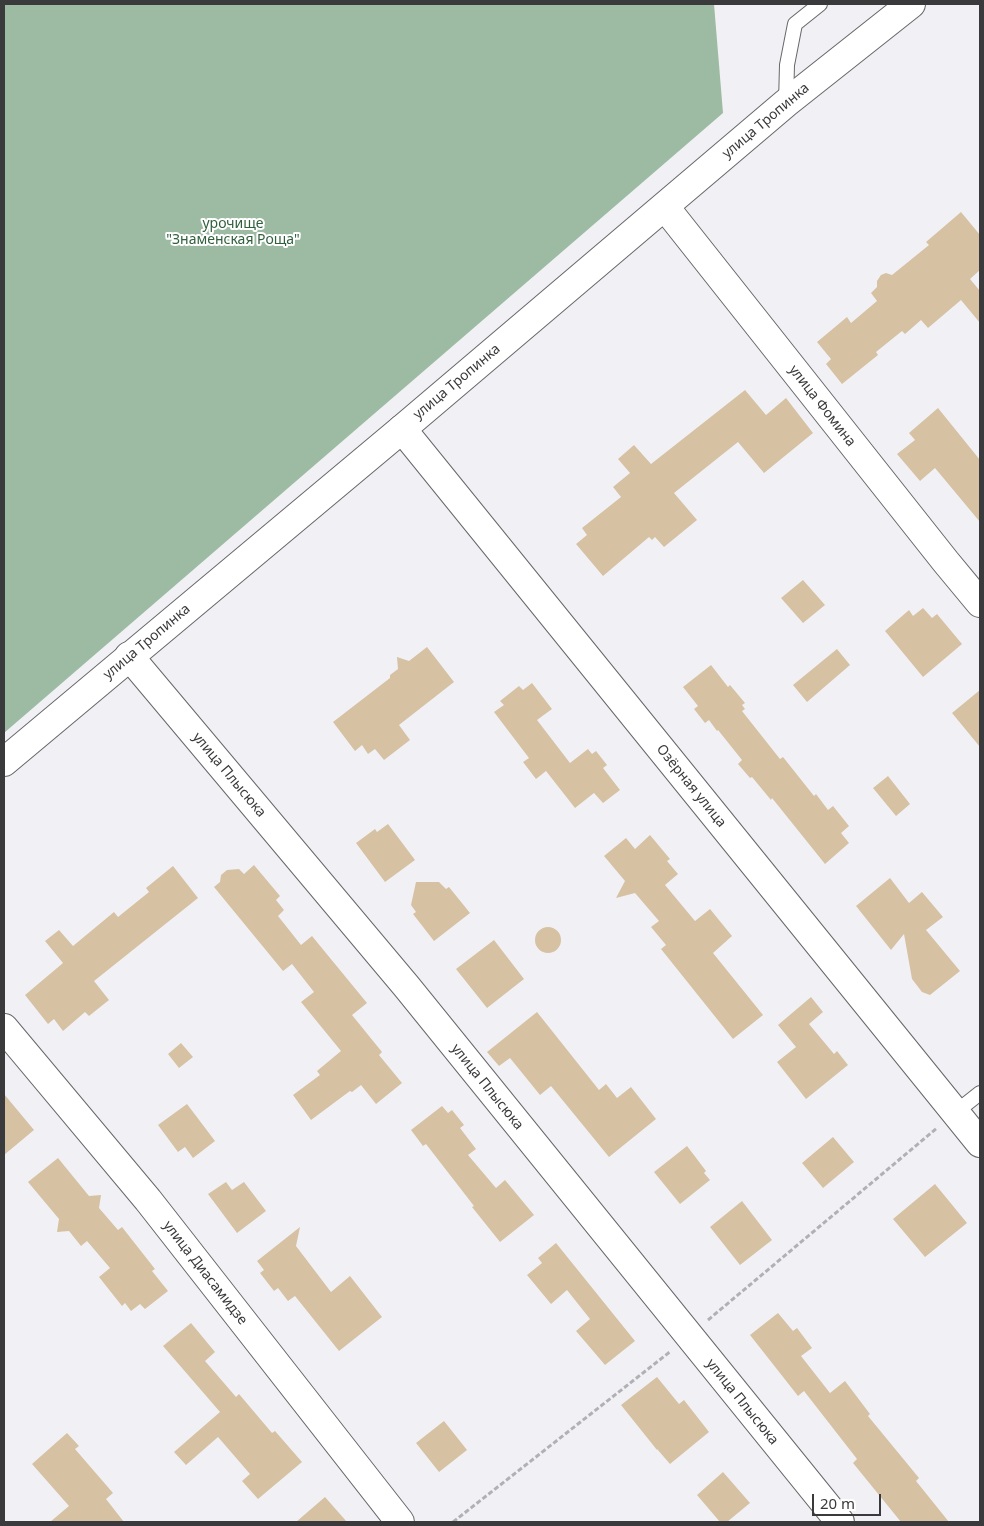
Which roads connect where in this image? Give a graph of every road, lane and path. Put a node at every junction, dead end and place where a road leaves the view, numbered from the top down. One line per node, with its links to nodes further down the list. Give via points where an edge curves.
1 (820, 4): 3 (lane, via 795,24 787,65)
2 (910, 4): 3 (street, улица Тропинка)
3 (786, 103): 4 (street, улица Тропинка)
4 (665, 207): 5 (street, улица Тропинка); 6 (street, улица Фомина)
5 (402, 429): 7 (street, улица Тропинка); 11 (street, Озёрная улица)
6 (980, 603)
7 (129, 656): 8 (street, улица Тропинка); 14 (street, улица Плысюка, via 407,987)
8 (4, 762)
9 (4, 1028): 13 (street, улица Диасамидзе, via 148,1200)
10 (980, 1093): 11 (lane)
11 (956, 1112): 12 (street, Озёрная улица)
12 (980, 1143)
13 (400, 1522)
14 (840, 1522)

